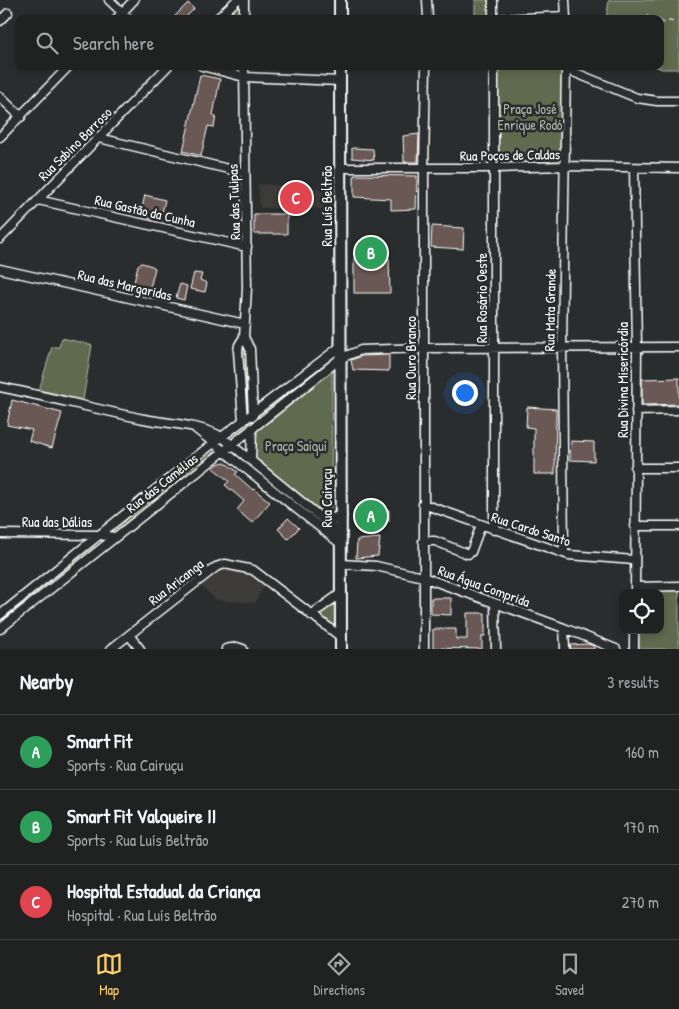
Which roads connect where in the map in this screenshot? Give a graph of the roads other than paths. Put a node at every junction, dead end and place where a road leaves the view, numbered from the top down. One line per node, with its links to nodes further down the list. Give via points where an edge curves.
1 (109, 0): 9 (street)
2 (134, 0): 9 (street)
3 (237, 0): 13 (street)
4 (244, 0): 14 (street)
5 (340, 0): 15 (main road)
6 (428, 0): 16 (street)
7 (493, 0): 17 (street)
8 (565, 0): 18 (street)
9 (122, 12): 11 (street); 12 (street)
10 (8, 13): 19 (street)
11 (119, 15)
12 (125, 15)
13 (221, 15)
14 (244, 15)
15 (340, 15)
16 (428, 15)
17 (493, 15)
18 (566, 15)
19 (0, 21)
20 (66, 70): 33 (street)
21 (164, 70): 35 (street, Rua Sabino Barroso)
22 (217, 70): 29 (street)
23 (244, 70): 29 (street, Rua das Tulipas)
24 (340, 70): 30 (main road, Rua Luís Beltrão)
25 (426, 70): 38 (street, Rua Ouro Branco)
26 (494, 70): 39 (street, Rua Rosário Oeste)
27 (566, 70): 36 (street, Rua Mata Grande)
28 (571, 70): 32 (street, via 637,98)
29 (244, 77): 30 (street); 42 (street, Rua das Tulipas)
30 (340, 81): 37 (main road, Rua Luís Beltrão)
31 (0, 96): 33 (street)
32 (679, 101)
33 (21, 117): 34 (street)
34 (0, 137)
35 (99, 138): 42 (street); 43 (street, Rua Sabino Barroso)
36 (565, 166): 39 (street, Rua Poços de Caldas); 40 (street, Rua Poços de Caldas); 50 (street, Rua Mata Grande)
37 (340, 168): 38 (street, Rua Poços de Caldas); 49 (main road, Rua Luís Beltrão)
38 (424, 168): 39 (street, Rua Poços de Caldas); 52 (street, Rua Ouro Branco)
39 (495, 168): 54 (street, Rua Rosário Oeste)
40 (634, 168): 41 (street, Rua Poços de Caldas); 51 (street, Rua Divina Misericórdia)
41 (679, 168)
42 (245, 173): 45 (street, Rua das Tulipas)
43 (38, 200): 44 (street, Rua Sabino Barroso); 45 (street, Rua Gastão da Cunha)
44 (0, 239)
45 (247, 247): 47 (street, Rua das Tulipas)
46 (0, 269): 47 (street, Rua das Margaridas)
47 (245, 324): 48 (street, Rua das Tulipas)
48 (244, 337): 59 (street, Rua das Tulipas, via 250,349); 60 (street, Rua das Tulipas, via 238,351)
49 (341, 346): 55 (main road, Rua Cairuçu); 59 (street, Rua das Camélias)
50 (562, 347): 51 (street, Rua das Camélias); 54 (street, Rua das Camélias); 84 (street, Rua Mata Grande)
51 (637, 347): 53 (street, Rua das Camélias); 58 (street, Rua Divina Misericórdia)
52 (424, 348): 54 (street, Rua das Camélias); 55 (street, Rua das Camélias, via 361,350); 72 (street, Rua Ouro Branco)
53 (679, 348)
54 (495, 349): 78 (street, Rua Rosário Oeste)
55 (341, 358): 62 (street, Rua das Camélias); 73 (main road, Rua Cairuçu)
56 (0, 386): 61 (street)
57 (679, 410): 58 (street)
58 (636, 411): 68 (street, Rua Divina Misericórdia)
59 (253, 414): 60 (street, Rua das Camélias); 62 (street, Rua das Tulipas)
60 (243, 421): 63 (street, Rua das Camélias)
61 (195, 428): 63 (street); 64 (street)
62 (252, 429): 65 (street, Rua das Camélias); 67 (street, Rua das Tulipas)
63 (222, 436): 64 (street, Rua das Camélias); 65 (street)
64 (214, 443): 66 (street); 80 (street, Rua das Camélias)
65 (232, 444): 66 (street, Rua das Camélias); 67 (street)
66 (224, 451): 71 (street); 81 (street, Rua das Camélias)
67 (251, 461): 70 (street)
68 (635, 468): 69 (street); 76 (street, Rua Divina Misericórdia)
69 (679, 468)
70 (286, 489): 71 (street); 74 (street)
71 (280, 496): 82 (street)
72 (423, 504): 75 (street, Rua Cardo Santo); 83 (street, Rua Ouro Branco)
73 (341, 516): 74 (main road); 82 (main road, Rua Cairuçu)
74 (326, 522): 82 (street)
75 (481, 525): 78 (street, Rua Cardo Santo); 83 (street, via 468,554)
76 (635, 526): 77 (street); 85 (street, Rua Divina Misericórdia)
77 (679, 526)
78 (494, 530): 84 (street, Rua Cardo Santo)
79 (0, 534): 80 (street, Rua das Dálias)
80 (99, 534): 81 (street, Rua das Dálias); 93 (street, Rua das Camélias)
81 (115, 537): 96 (street, Rua das Camélias)
82 (341, 539): 86 (main road, Rua Cairuçu)
83 (423, 541): 87 (street, Rua Ouro Branco)
84 (564, 553): 85 (street, Rua Cardo Santo)
85 (634, 560): 89 (street, Rua Divina Misericórdia)
86 (341, 564): 87 (street, Rua Água Comprida, via 376,566); 91 (main road, Rua Cairuçu)
87 (423, 577): 92 (street, Rua Água Comprida); 105 (street, Rua Ouro Branco)
88 (679, 586): 90 (street)
89 (635, 589)
90 (646, 589)
91 (340, 594): 94 (street); 99 (main road, Rua Cairuçu)
92 (495, 604): 95 (street, Rua Água Comprida); 106 (street)
93 (0, 615)
94 (311, 615): 98 (street, Rua Aricanga, via 253,570 225,564 216,567); 99 (street, Rua Aricanga)
95 (564, 628): 107 (street); 108 (street, Rua Água Comprida)
96 (0, 629)
97 (634, 634): 109 (street)
98 (129, 635): 100 (street, Rua Aricanga); 101 (street)
99 (341, 637): 104 (main road, Rua Cairuçu)
100 (112, 649)
101 (140, 649)
102 (226, 649): 103 (street)
103 (243, 649)
104 (341, 649)
105 (424, 649)
106 (496, 649)
107 (565, 649)
108 (616, 649)
109 (634, 649)

